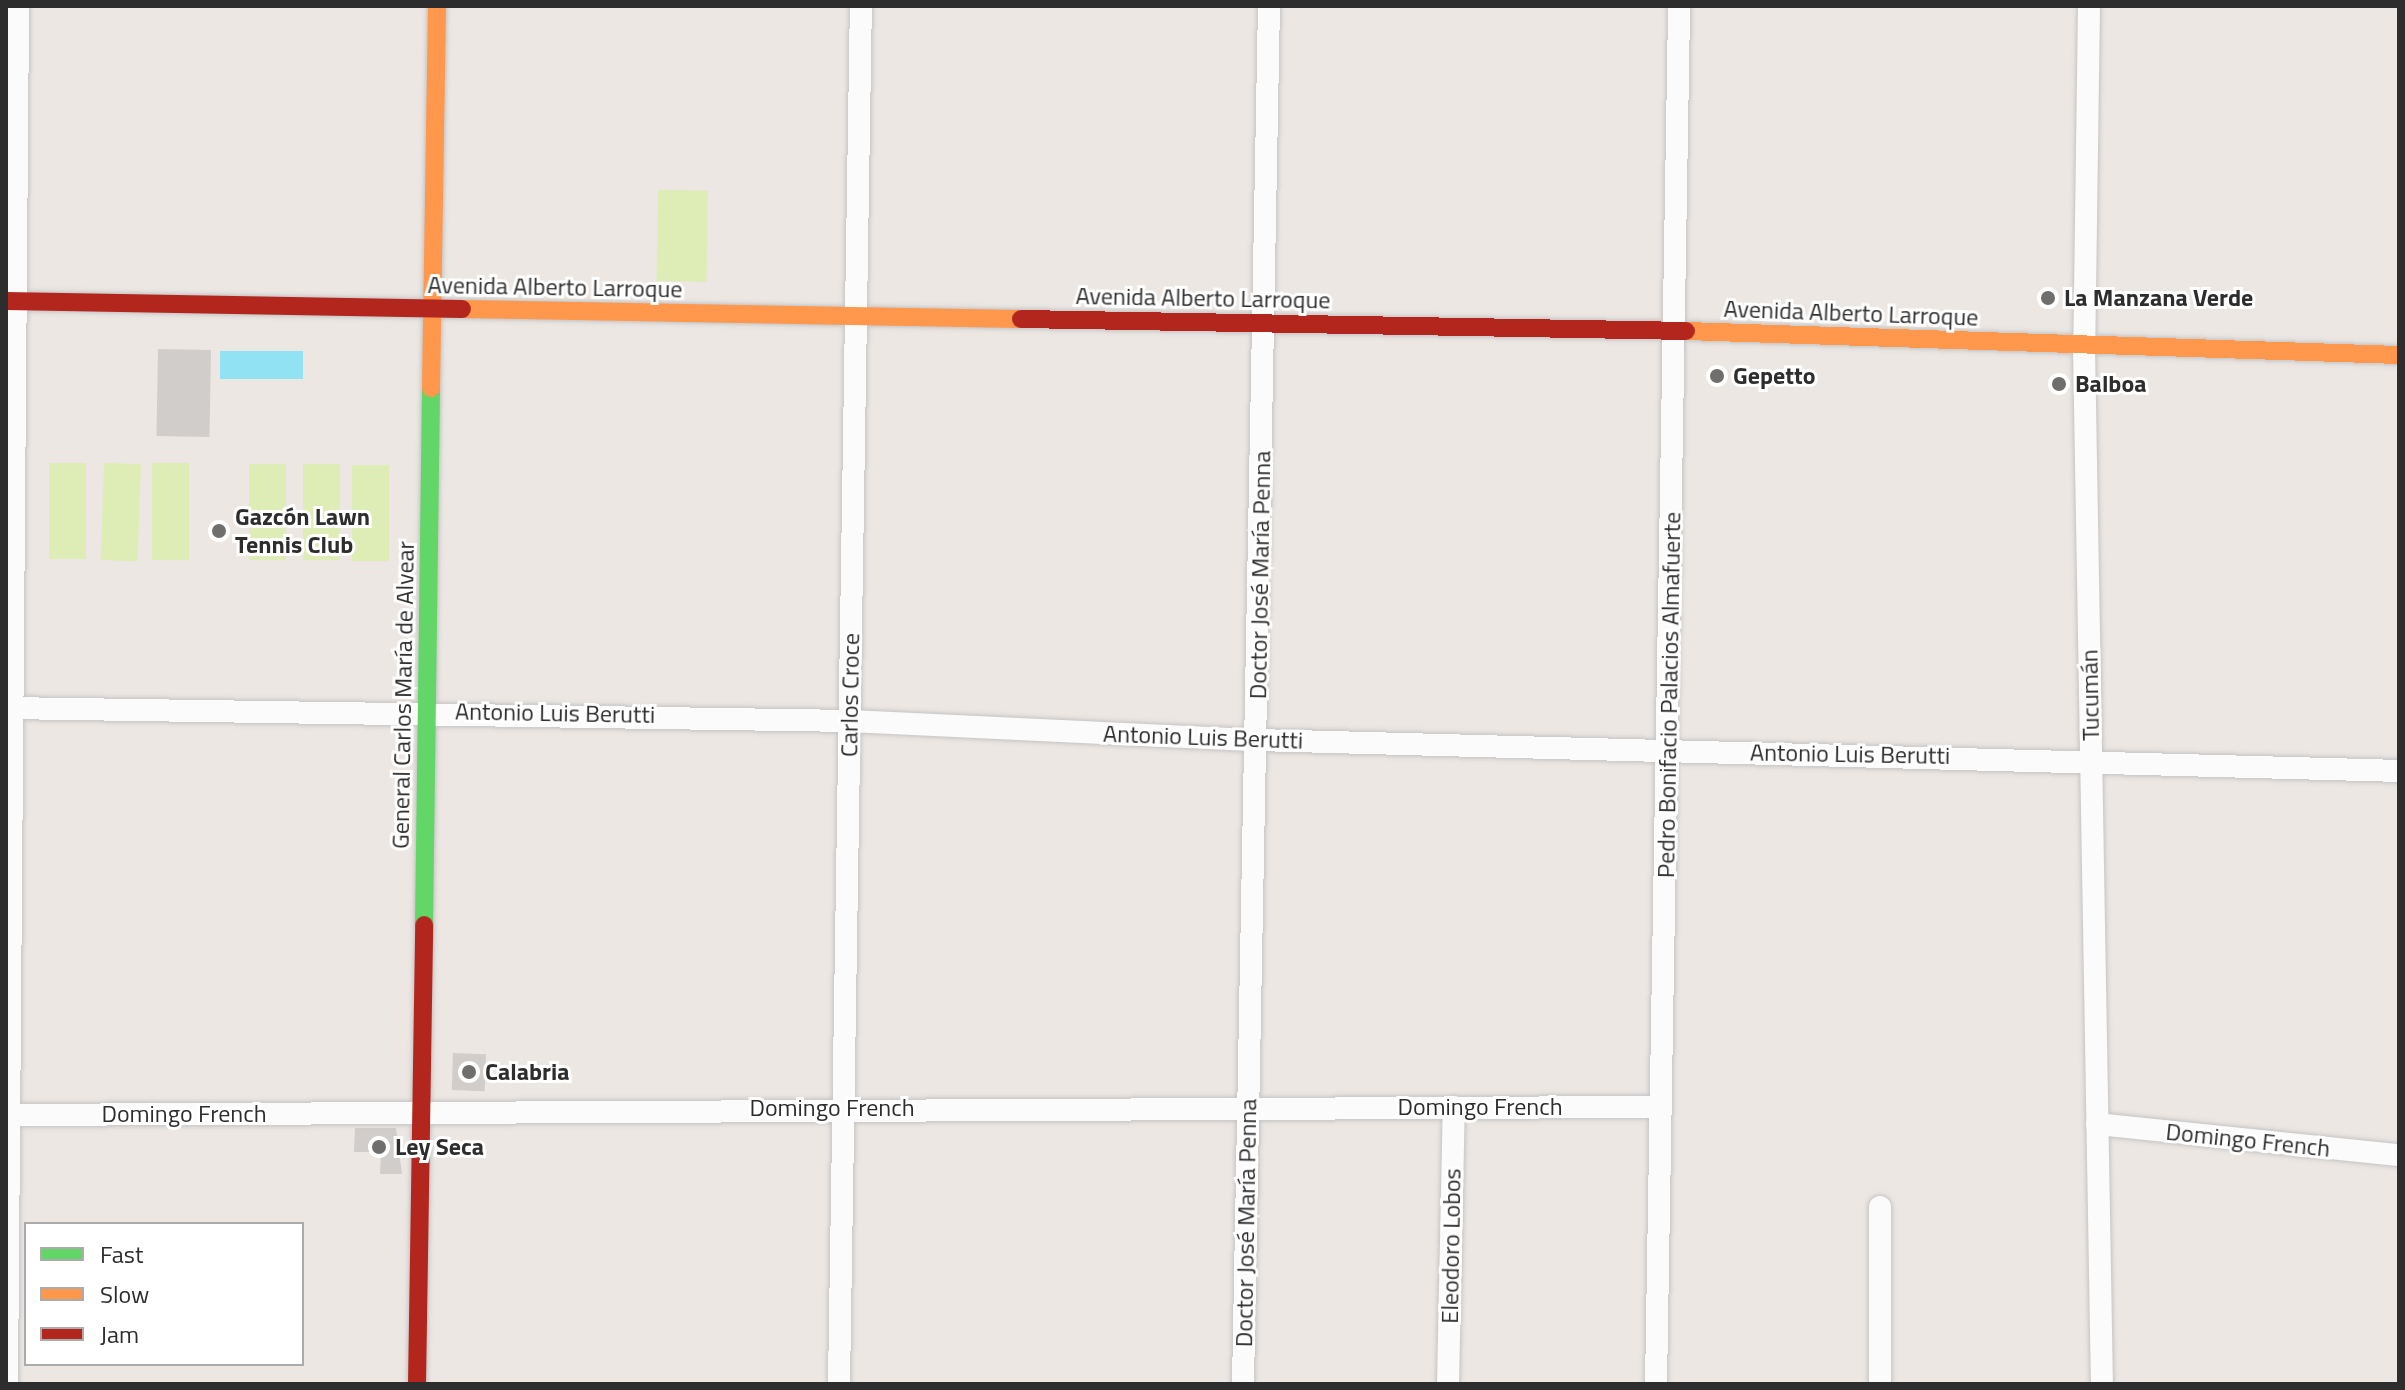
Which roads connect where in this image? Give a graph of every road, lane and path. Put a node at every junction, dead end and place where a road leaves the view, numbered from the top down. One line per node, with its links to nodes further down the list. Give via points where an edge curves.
1 (18, 6): 7 (street)
2 (437, 6): 8 (main road, General Carlos María de Alvear)
3 (861, 6): 9 (street, Carlos Croce)
4 (1269, 6): 10 (street, Doctor José María Penna)
5 (1679, 6): 11 (street, Pedro Bonifacio Palacios Almafuerte)
6 (2089, 6): 12 (street, Tucumán)
7 (9, 301): 8 (main road, Avenida Alberto Larroque); 14 (street)
8 (432, 309): 9 (main road, Avenida Alberto Larroque); 15 (main road, General Carlos María de Alvear)
9 (856, 316): 10 (main road, Avenida Alberto Larroque); 16 (street, Carlos Croce)
10 (1266, 324): 11 (main road, Avenida Alberto Larroque); 17 (street, Doctor José María Penna)
11 (1676, 331): 12 (main road, Avenida Alberto Larroque); 18 (street, Pedro Bonifacio Palacios Almafuerte)
12 (2084, 346): 13 (main road, Avenida Alberto Larroque); 19 (street, Tucumán)
13 (2399, 355)
14 (7, 708): 15 (street, Antonio Luis Berutti); 26 (street)
15 (427, 710): 16 (street, Antonio Luis Berutti); 25 (main road, General Carlos María de Alvear)
16 (850, 721): 17 (street, Antonio Luis Berutti); 23 (street, Carlos Croce)
17 (1256, 740): 18 (street, Antonio Luis Berutti); 24 (street, Doctor José María Penna)
18 (1669, 750): 19 (street, Antonio Luis Berutti); 22 (street, Pedro Bonifacio Palacios Almafuerte)
19 (2091, 759): 20 (street, Antonio Luis Berutti); 27 (street, Tucumán)
20 (2399, 771)
21 (1454, 1107): 22 (street, Domingo French); 24 (street, Domingo French); 34 (street, Eleodoro Lobos)
22 (1658, 1107): 35 (street, Pedro Bonifacio Palacios Almafuerte)
23 (842, 1108): 24 (street, Domingo French); 25 (street, Domingo French); 32 (street, Carlos Croce)
24 (1247, 1108): 33 (street, Doctor José María Penna)
25 (421, 1112): 26 (street, Domingo French); 31 (main road, General Carlos María de Alvear)
26 (10, 1115): 30 (street)
27 (2097, 1124): 28 (street, Domingo French); 37 (street, Tucumán)
28 (2399, 1155)
29 (1880, 1207): 36 (street)
30 (7, 1384)
31 (417, 1384)
32 (839, 1384)
33 (1243, 1384)
34 (1448, 1384)
35 (1656, 1384)
36 (1880, 1384)
37 (2102, 1384)

